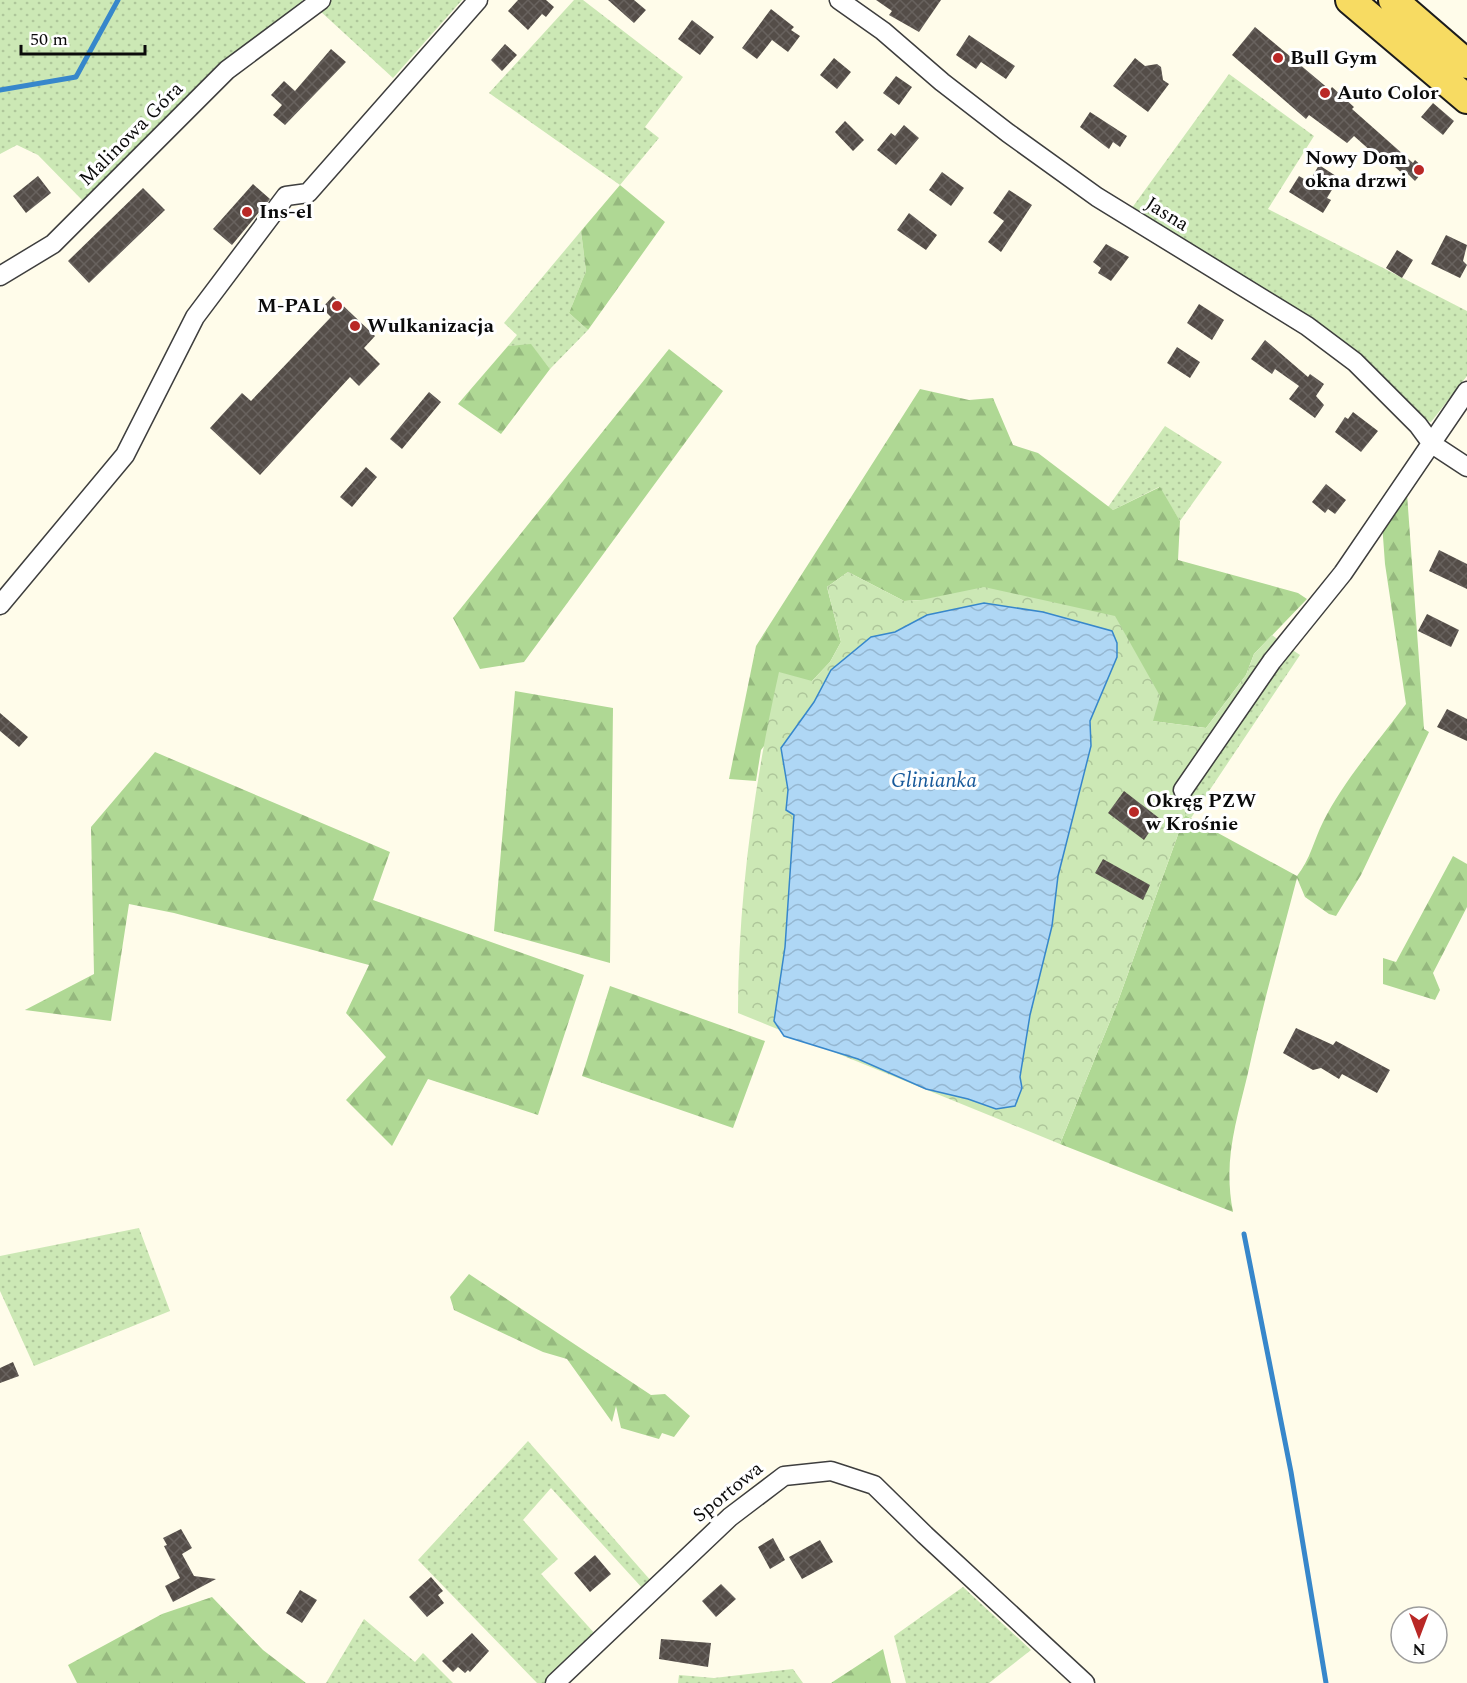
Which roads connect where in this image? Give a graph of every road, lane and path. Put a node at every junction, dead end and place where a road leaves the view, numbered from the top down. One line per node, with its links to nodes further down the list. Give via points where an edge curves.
1 (321, 0): 8 (street, Malinowa Góra, via 227,70 53,244)
2 (478, 0): 12 (street, via 308,193 286,196 195,317 125,455)
3 (839, 0): 10 (street, Jasna, via 1008,133 1097,197 1307,326 1355,362)
4 (1350, 0): 7 (main road)
5 (1393, 0): 6 (main road)
6 (1467, 64)
7 (1467, 99)
8 (0, 276)
9 (1467, 391): 10 (street)
10 (1432, 444): 11 (street, Jasna); 13 (street, via 1343,573 1272,661)
11 (1467, 467)
12 (0, 605)
13 (1183, 790)
14 (555, 1683): 15 (street, Sportowa, via 730,1517 784,1476 831,1471 874,1485)
15 (1085, 1683)

